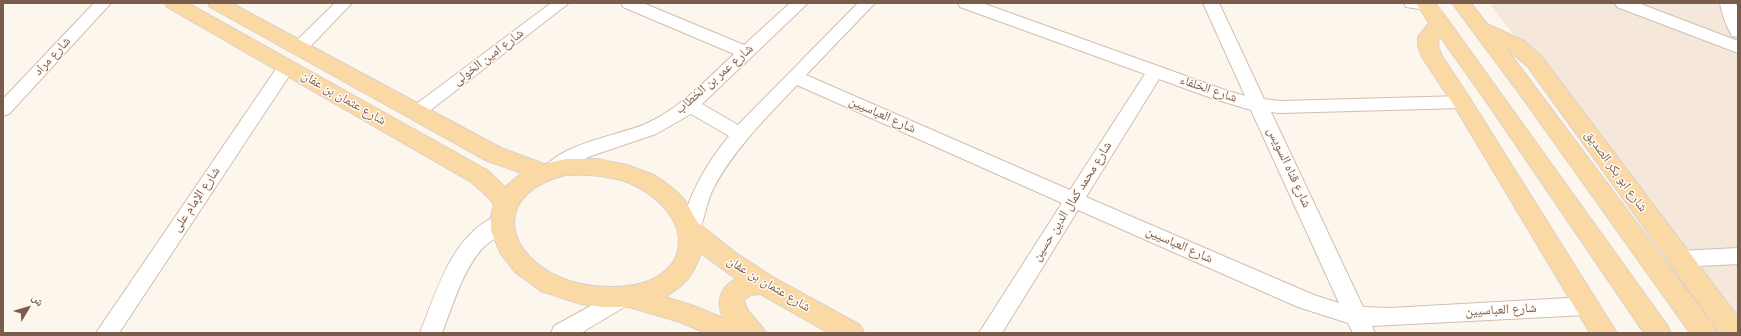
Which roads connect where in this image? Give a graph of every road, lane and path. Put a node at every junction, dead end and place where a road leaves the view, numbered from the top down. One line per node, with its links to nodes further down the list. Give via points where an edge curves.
1 (103, 3): 27 (street, شارع مراد)
2 (174, 3): 21 (main road, شارع عثمان بن عفان)
3 (217, 3): 19 (main road, شارع عثمان بن عفان)
4 (344, 3): 19 (street)
5 (561, 3): 28 (street, شارع امين الخولى)
6 (629, 3): 20 (street)
7 (800, 3): 20 (street, شارع عمر بن الخطاب)
8 (867, 3): 23 (street)
9 (966, 3): 22 (street, شارع الخلفاء)
10 (1211, 3): 26 (street, شارع قناه السويس)
11 (1461, 3): 16 (main road, شارع ابو بكر الصديق)
12 (1623, 3): 18 (street)
13 (1728, 3): 17 (street)
14 (1421, 4): 15 (main road)
15 (1440, 24): 24 (main road, via 1430,33 1429,52); 49 (main road)
16 (1480, 28): 35 (main road, شارع ابو بكر الصديق, via 1517,46 1535,62); 50 (main road, شارع ابو بكر الصديق)
17 (1738, 32)
18 (1738, 47)
19 (299, 48): 28 (main road, شارع عثمان بن عفان)
20 (747, 53): 25 (street, شارع عمر بن الخطاب)
21 (286, 67): 32 (main road, شارع عثمان بن عفان, via 479,176 496,191); 40 (street, شارع الإمام على)
22 (1155, 72): 26 (street, شارع الخلفاء); 31 (street, شارع محمد كمال الدين حسين)
23 (794, 77): 29 (street); 31 (street, شارع العباسيين)
24 (1462, 102): 26 (street, شارع الخلفاء, via 1285,107); 38 (main road)
25 (690, 105): 29 (street); 30 (street, شارع عمر بن الخطاب, via 654,127 590,148)
26 (1258, 105): 39 (street, شارع قناه السويس)
27 (3, 110)
28 (416, 112): 30 (main road, شارع عثمان بن عفان, via 493,154)
29 (739, 134): 33 (street, via 709,178 692,216)
30 (548, 170): 32 (main road, via 519,185); 33 (main road, via 579,166 604,168 637,176 673,201 685,217)
31 (1074, 200): 39 (street, شارع العباسيين, via 1306,301); 46 (street, شارع محمد كمال الدين حسين)
32 (503, 213): 37 (main road, via 506,240 516,257 539,278 577,293); 41 (street, via 467,251)
33 (690, 230): 36 (main road, شارع عثمان بن عفان, via 724,259); 37 (main road, via 690,248 683,268 666,284 643,295)
34 (1738, 256): 35 (street)
35 (1679, 259): 51 (main road, شارع ابو بكر الصديق)
36 (765, 285): 44 (main road, via 745,286 737,290 731,298 731,308); 45 (main road, شارع عثمان بن عفان)
37 (626, 297): 42 (street); 43 (main road, via 685,313)
38 (1586, 306): 39 (street, شارع العباسيين, via 1390,317); 48 (main road)
39 (1356, 315): 47 (street, شارع قناه السويس)
40 (107, 333)
41 (431, 333)
42 (562, 333)
43 (733, 333)
44 (753, 333)
45 (851, 333)
46 (990, 333)
47 (1364, 333)
48 (1604, 333)
49 (1658, 333)
50 (1704, 333)
51 (1735, 333)

